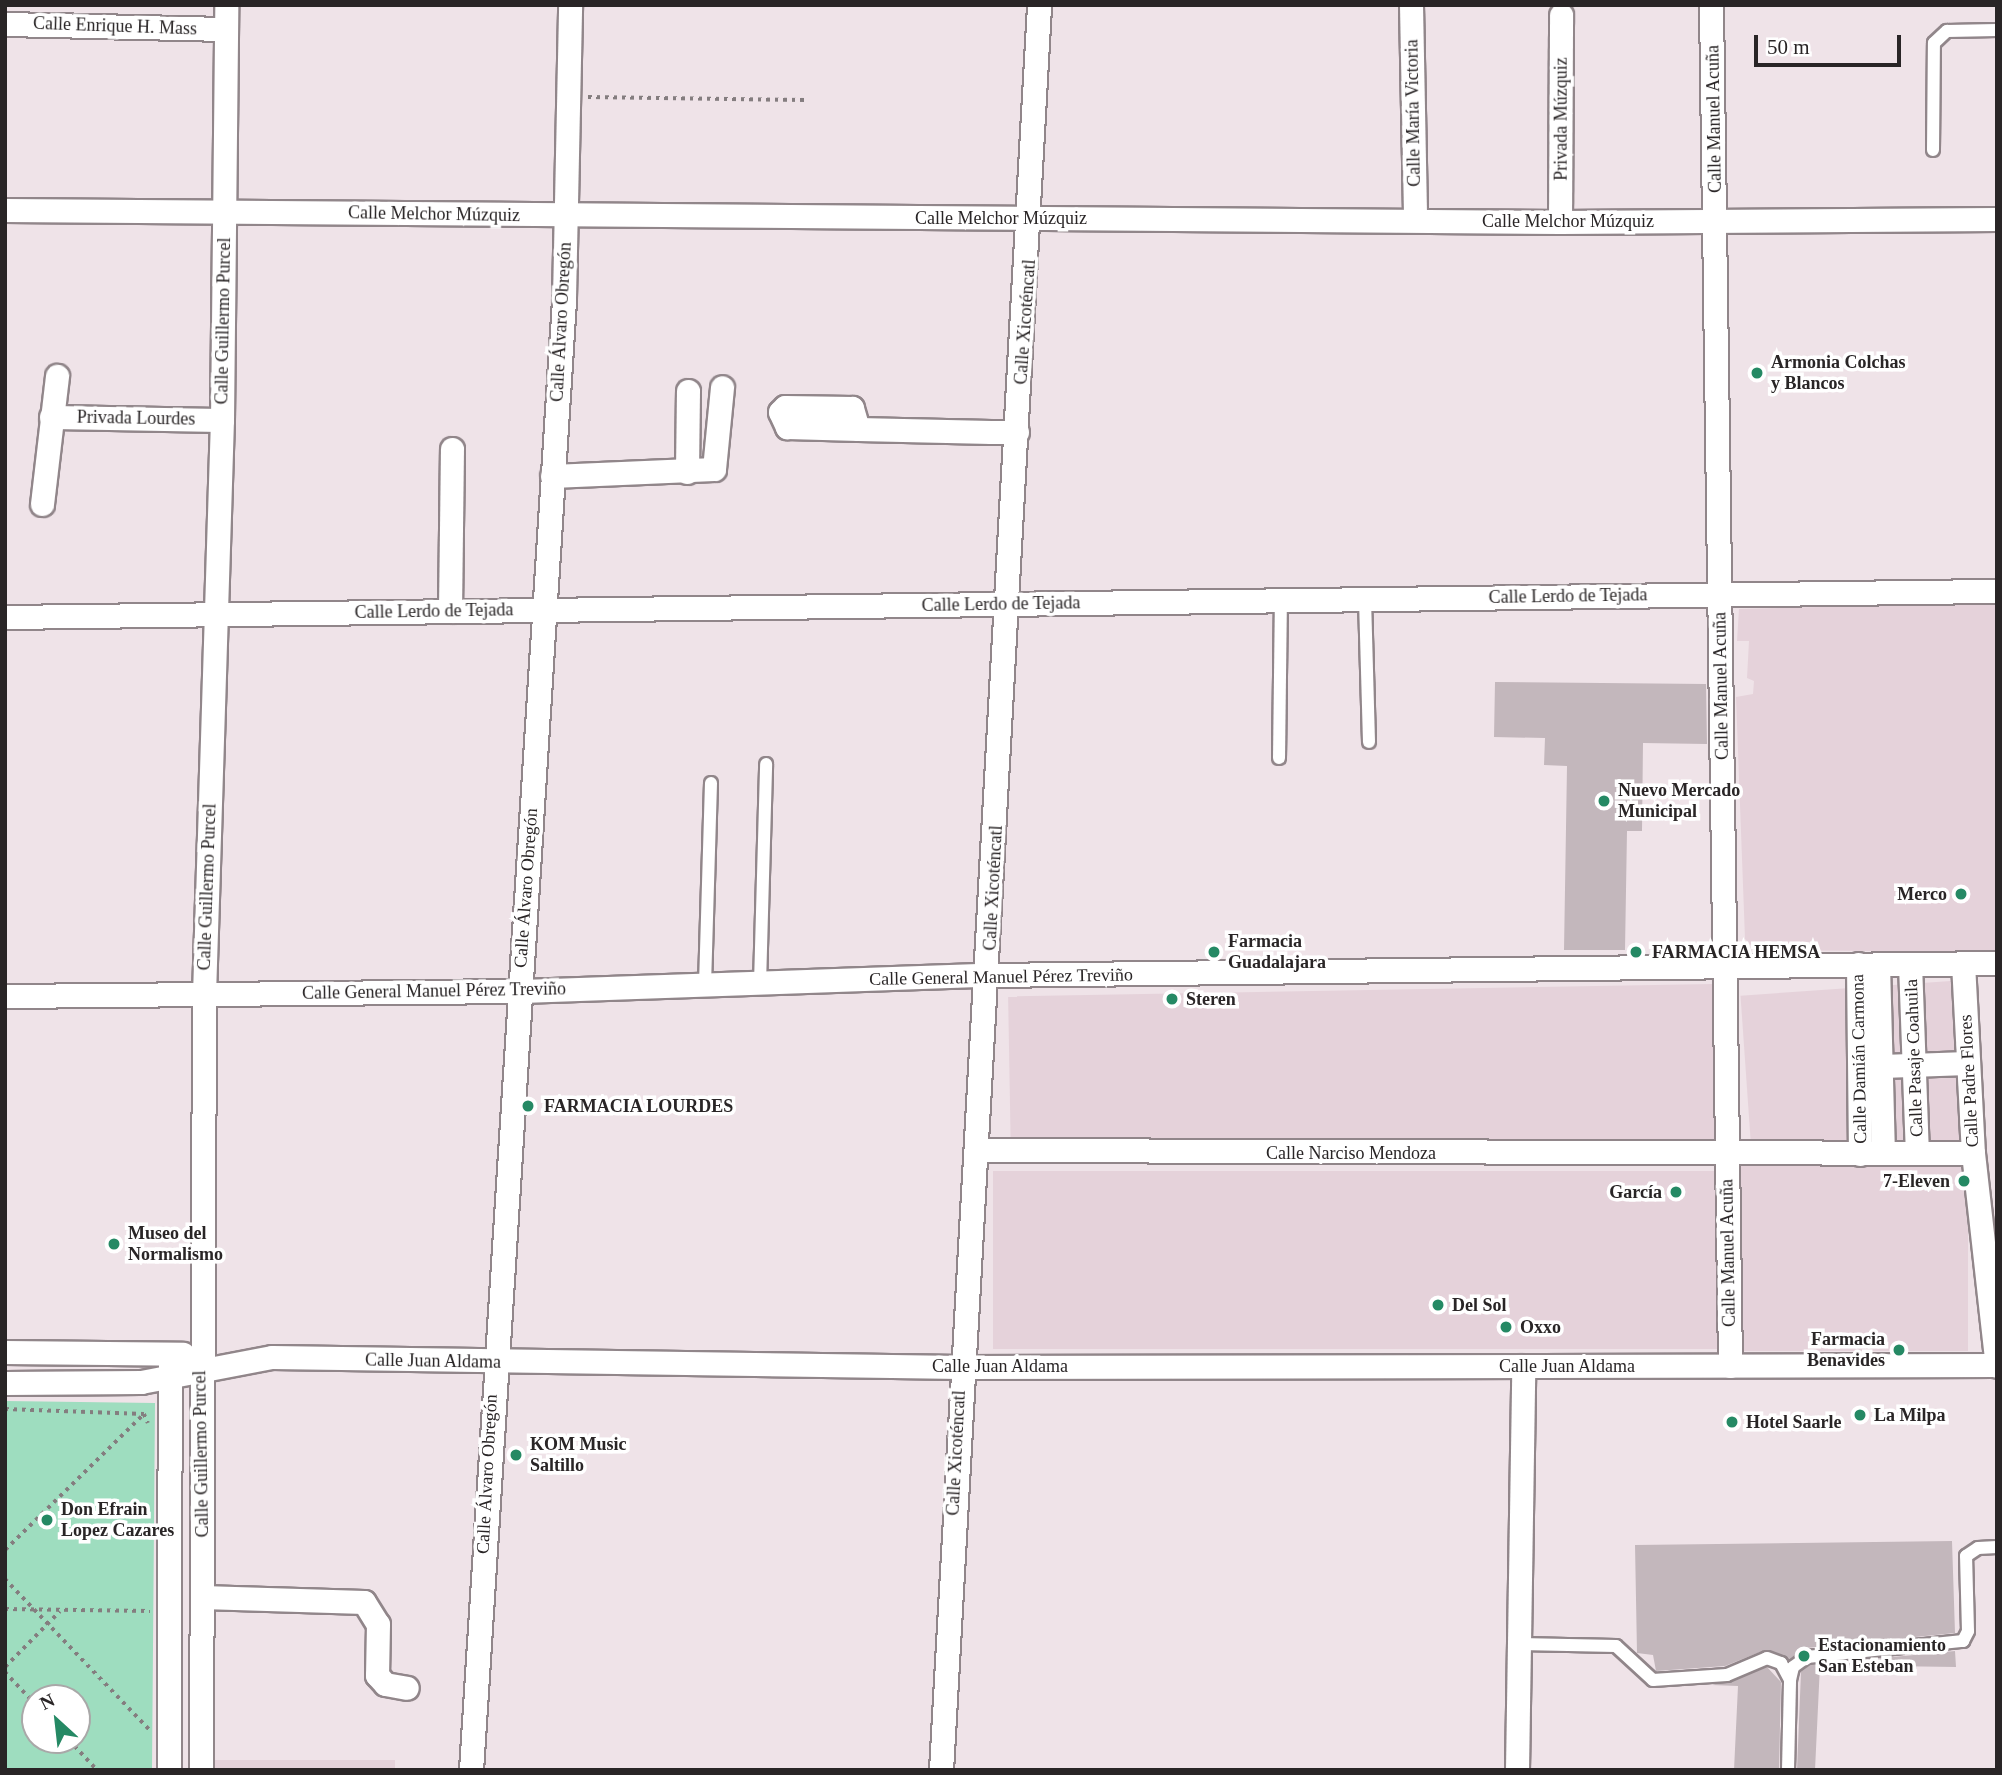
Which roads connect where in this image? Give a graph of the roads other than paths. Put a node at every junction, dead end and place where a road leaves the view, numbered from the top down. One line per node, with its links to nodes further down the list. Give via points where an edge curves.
1 (226, 5): 8 (street, Calle Guillermo Purcel)
2 (570, 5): 13 (street, Calle Álvaro Obregón)
3 (1039, 5): 14 (street, Calle Xicoténcatl)
4 (1411, 5): 16 (street, Calle María Victoria)
5 (1711, 5): 18 (street, Calle Manuel Acuña)
6 (1561, 15): 17 (street, Privada Múzquiz)
7 (5, 23): 8 (street, Calle Enrique H. Mass)
8 (225, 29): 12 (street, Calle Guillermo Purcel)
9 (1997, 30): 10 (lane, via 1947,31 1934,43)
10 (1933, 150)
11 (5, 209): 12 (street, Calle Melchor Múzquiz)
12 (225, 211): 13 (street, Calle Melchor Múzquiz); 23 (street, Calle Guillermo Purcel)
13 (567, 215): 14 (street, Calle Melchor Múzquiz); 28 (street, Calle Álvaro Obregón)
14 (1031, 218): 16 (street, Calle Melchor Múzquiz); 25 (street, Calle Xicoténcatl)
15 (1997, 219): 18 (street, Calle Melchor Múzquiz)
16 (1415, 220): 17 (street, Calle Melchor Múzquiz)
17 (1560, 222): 18 (street, Calle Melchor Múzquiz)
18 (1716, 222): 31 (street, Calle Manuel Acuña)
19 (57, 376): 22 (street, Privada Lourdes)
20 (722, 387): 27 (street, via 718,462 710,471)
21 (688, 391): 27 (street)
22 (51, 417): 23 (street, Privada Lourdes); 29 (street, Privada Lourdes)
23 (222, 420): 37 (street, Calle Guillermo Purcel)
24 (858, 429): 25 (street)
25 (1017, 432): 34 (street, Calle Xicoténcatl)
26 (452, 449): 36 (street)
27 (687, 472): 28 (street)
28 (552, 476): 35 (street, Calle Álvaro Obregón)
29 (43, 504)
30 (1997, 591): 31 (street, Calle Lerdo de Tejada)
31 (1720, 594): 32 (street, Calle Lerdo de Tejada); 47 (street, Calle Manuel Acuña)
32 (1366, 599): 33 (street, Calle Lerdo de Tejada); 39 (lane)
33 (1281, 601): 34 (street, Calle Lerdo de Tejada); 40 (lane)
34 (1007, 603): 35 (street, Calle Lerdo de Tejada); 48 (street, Calle Xicoténcatl)
35 (545, 610): 36 (street, Calle Lerdo de Tejada); 51 (street, Calle Álvaro Obregón)
36 (450, 611): 37 (street, Calle Lerdo de Tejada)
37 (214, 614): 38 (street, Calle Lerdo de Tejada); 52 (street, Calle Guillermo Purcel)
38 (5, 617)
39 (1369, 742)
40 (1279, 758)
41 (766, 764): 49 (lane)
42 (711, 783): 50 (lane)
43 (1964, 963): 44 (street, Calle General Manuel Pérez Treviño); 46 (street, Calle General Manuel Pérez Treviño); 54 (street, Calle Padre Flores)
44 (1997, 963)
45 (1868, 964): 46 (street, Calle General Manuel Pérez Treviño); 47 (street, Calle General Manuel Pérez Treviño); 56 (street); 58 (street, Calle Damián Carmona)
46 (1910, 964): 55 (street, Calle Pasaje Coahuila)
47 (1724, 967): 48 (street, Calle General Manuel Pérez Treviño); 61 (street, Calle Manuel Acuña)
48 (988, 975): 49 (street, Calle General Manuel Pérez Treviño); 57 (street, Calle Xicoténcatl)
49 (760, 984): 50 (street, Calle General Manuel Pérez Treviño)
50 (705, 985): 51 (street, Calle General Manuel Pérez Treviño)
51 (519, 991): 52 (street, Calle General Manuel Pérez Treviño); 63 (street, Calle Álvaro Obregón)
52 (204, 995): 53 (street, Calle General Manuel Pérez Treviño); 64 (street, Calle Guillermo Purcel)
53 (5, 996)
54 (1967, 1063): 55 (street); 60 (street, Calle Padre Flores)
55 (1915, 1065): 56 (street); 59 (street, Calle Pasaje Coahuila)
56 (1882, 1066): 58 (street)
57 (976, 1150): 61 (street, Calle Narciso Mendoza); 69 (street, Calle Xicoténcatl)
58 (1871, 1153): 59 (street, Calle Narciso Mendoza); 61 (street, Calle Narciso Mendoza)
59 (1917, 1153): 60 (street, Calle Narciso Mendoza)
60 (1973, 1153): 65 (street, Calle Padre Flores)
61 (1726, 1155): 68 (street, Calle Manuel Acuña)
62 (5, 1352): 66 (street, Calle Juan Aldama)
63 (493, 1362): 64 (street, Calle Juan Aldama, via 272,1357); 69 (street, Calle Juan Aldama); 78 (street, Calle Álvaro Obregón)
64 (200, 1363): 66 (street, Calle Juan Aldama); 72 (street, Calle Guillermo Purcel)
65 (1997, 1365): 68 (street, Calle Juan Aldama)
66 (170, 1366): 70 (street, Calle Juan Aldama); 76 (street, Calle Guillermo Purcel, via 159,1611)
67 (1523, 1366): 68 (street, Calle Juan Aldama); 69 (street, Calle Juan Aldama); 73 (street)
68 (1730, 1366)
69 (961, 1367): 79 (street, Calle Xicoténcatl)
70 (5, 1383)
71 (1997, 1547): 74 (lane, via 1978,1548 1966,1556 1968,1631 1963,1641 1807,1657 1793,1667)
72 (202, 1597): 75 (street, via 364,1602 378,1625 377,1675 385,1684); 77 (street, Calle Guillermo Purcel)
73 (1520, 1644): 74 (lane, via 1616,1646 1653,1681 1727,1675 1766,1658 1781,1663); 80 (street)
74 (1790, 1680): 81 (lane)
75 (407, 1688)
76 (162, 1754)
77 (201, 1770)
78 (471, 1770)
79 (941, 1770)
80 (1517, 1770)
81 (1788, 1770)

